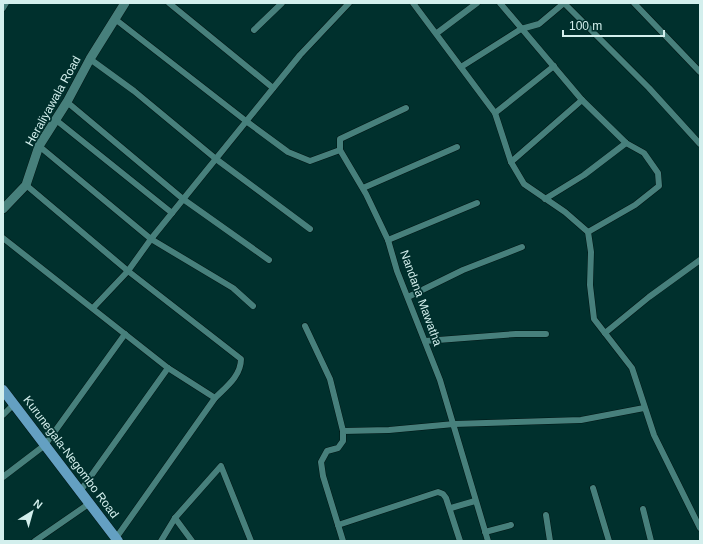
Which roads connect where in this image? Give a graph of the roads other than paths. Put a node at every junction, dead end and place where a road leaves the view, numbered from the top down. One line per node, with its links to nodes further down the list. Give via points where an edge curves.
1 (6, 3): 11 (street)
2 (125, 3): 12 (street, Heraliyawala Road)
3 (169, 3): 20 (street)
4 (349, 3): 20 (street)
5 (413, 3): 15 (street)
6 (477, 3): 15 (street)
7 (500, 3): 13 (street)
8 (564, 3): 13 (street, via 539,24); 28 (street, via 649,88)
9 (634, 3): 19 (street)
10 (279, 4): 14 (street)
11 (3, 8)
12 (115, 18): 16 (street, Heraliyawala Road); 26 (street)
13 (521, 29): 17 (street); 18 (street)
14 (254, 30)
15 (437, 33): 18 (street)
16 (90, 59): 22 (street, Heraliyawala Road); 32 (street, via 134,91)
17 (554, 66): 21 (street); 24 (street)
18 (461, 67): 24 (street)
19 (700, 72)
20 (273, 88): 26 (street)
21 (582, 100): 27 (street); 33 (street)
22 (67, 102): 25 (street, Heraliyawala Road); 36 (street)
23 (406, 108): 31 (street, via 340,139)
24 (495, 113): 33 (street)
25 (56, 120): 29 (street, Heraliyawala Road); 40 (street)
26 (246, 122): 31 (street, via 288,152 310,161); 32 (street)
27 (626, 143): 37 (street, via 584,175); 42 (street, via 644,153 654,166 658,173 659,186 635,205)
28 (700, 144)
29 (39, 146): 34 (street, Heraliyawala Road); 44 (street)
30 (456, 147): 35 (street)
31 (340, 150): 35 (street, Nandana Mawatha)
32 (216, 159): 36 (street); 41 (street)
33 (511, 162): 37 (street, via 524,184)
34 (26, 185): 39 (street, Heraliyawala Road); 49 (street)
35 (363, 188): 45 (street, Nandana Mawatha)
36 (183, 199): 40 (street); 47 (street)
37 (545, 199): 42 (street)
38 (477, 203): 45 (street)
39 (3, 209)
40 (172, 213): 44 (street)
41 (310, 229)
42 (588, 232): 54 (street, via 594,318)
43 (3, 238): 52 (street)
44 (150, 239): 49 (street); 51 (street, via 233,288)
45 (388, 240): 50 (street, Nandana Mawatha)
46 (522, 247): 50 (street, via 463,270)
47 (270, 260)
48 (700, 260): 54 (street)
49 (128, 271): 52 (street); 60 (street, via 241,359 238,375)
50 (408, 297): 57 (street, Nandana Mawatha)
51 (254, 306)
52 (94, 308): 55 (street)
53 (304, 326): 65 (street, via 330,379)
54 (605, 333): 62 (street, via 632,368)
55 (125, 334): 58 (street); 66 (street)
56 (546, 334): 57 (street)
57 (425, 341): 64 (street, Nandana Mawatha)
58 (168, 368): 60 (street); 69 (street)
59 (3, 390): 61 (main road, Kurunegala-Negombo Road)
60 (215, 398): 80 (street)
61 (14, 404): 63 (street); 66 (main road, Kurunegala-Negombo Road)
62 (644, 408): 64 (street, via 581,420); 78 (street, via 654,435)
63 (3, 415)
64 (454, 424): 65 (street); 70 (street, Nandana Mawatha)
65 (342, 431): 76 (street, via 343,441 338,448 327,451 321,462)
66 (45, 445): 67 (street); 69 (main road, Kurunegala-Negombo Road)
67 (3, 477)
68 (593, 488): 89 (street)
69 (81, 490): 71 (main road, Kurunegala-Negombo Road)
70 (475, 501): 72 (street); 79 (street, Nandana Mawatha)
71 (90, 503): 80 (main road, Kurunegala-Negombo Road); 81 (street)
72 (450, 508): 76 (street, via 443,494 438,492); 86 (street)
73 (643, 509): 90 (street)
74 (546, 515): 88 (street)
75 (175, 518): 82 (street); 83 (street); 84 (street, via 221,466)
76 (338, 525): 85 (street)
77 (510, 525): 79 (street)
78 (700, 528)
79 (485, 532): 87 (street, Nandana Mawatha)
80 (117, 540)
81 (35, 541)
82 (162, 541)
83 (192, 541)
84 (251, 541)
85 (343, 541)
86 (460, 541)
87 (488, 541)
88 (550, 541)
89 (609, 541)
90 (651, 541)

